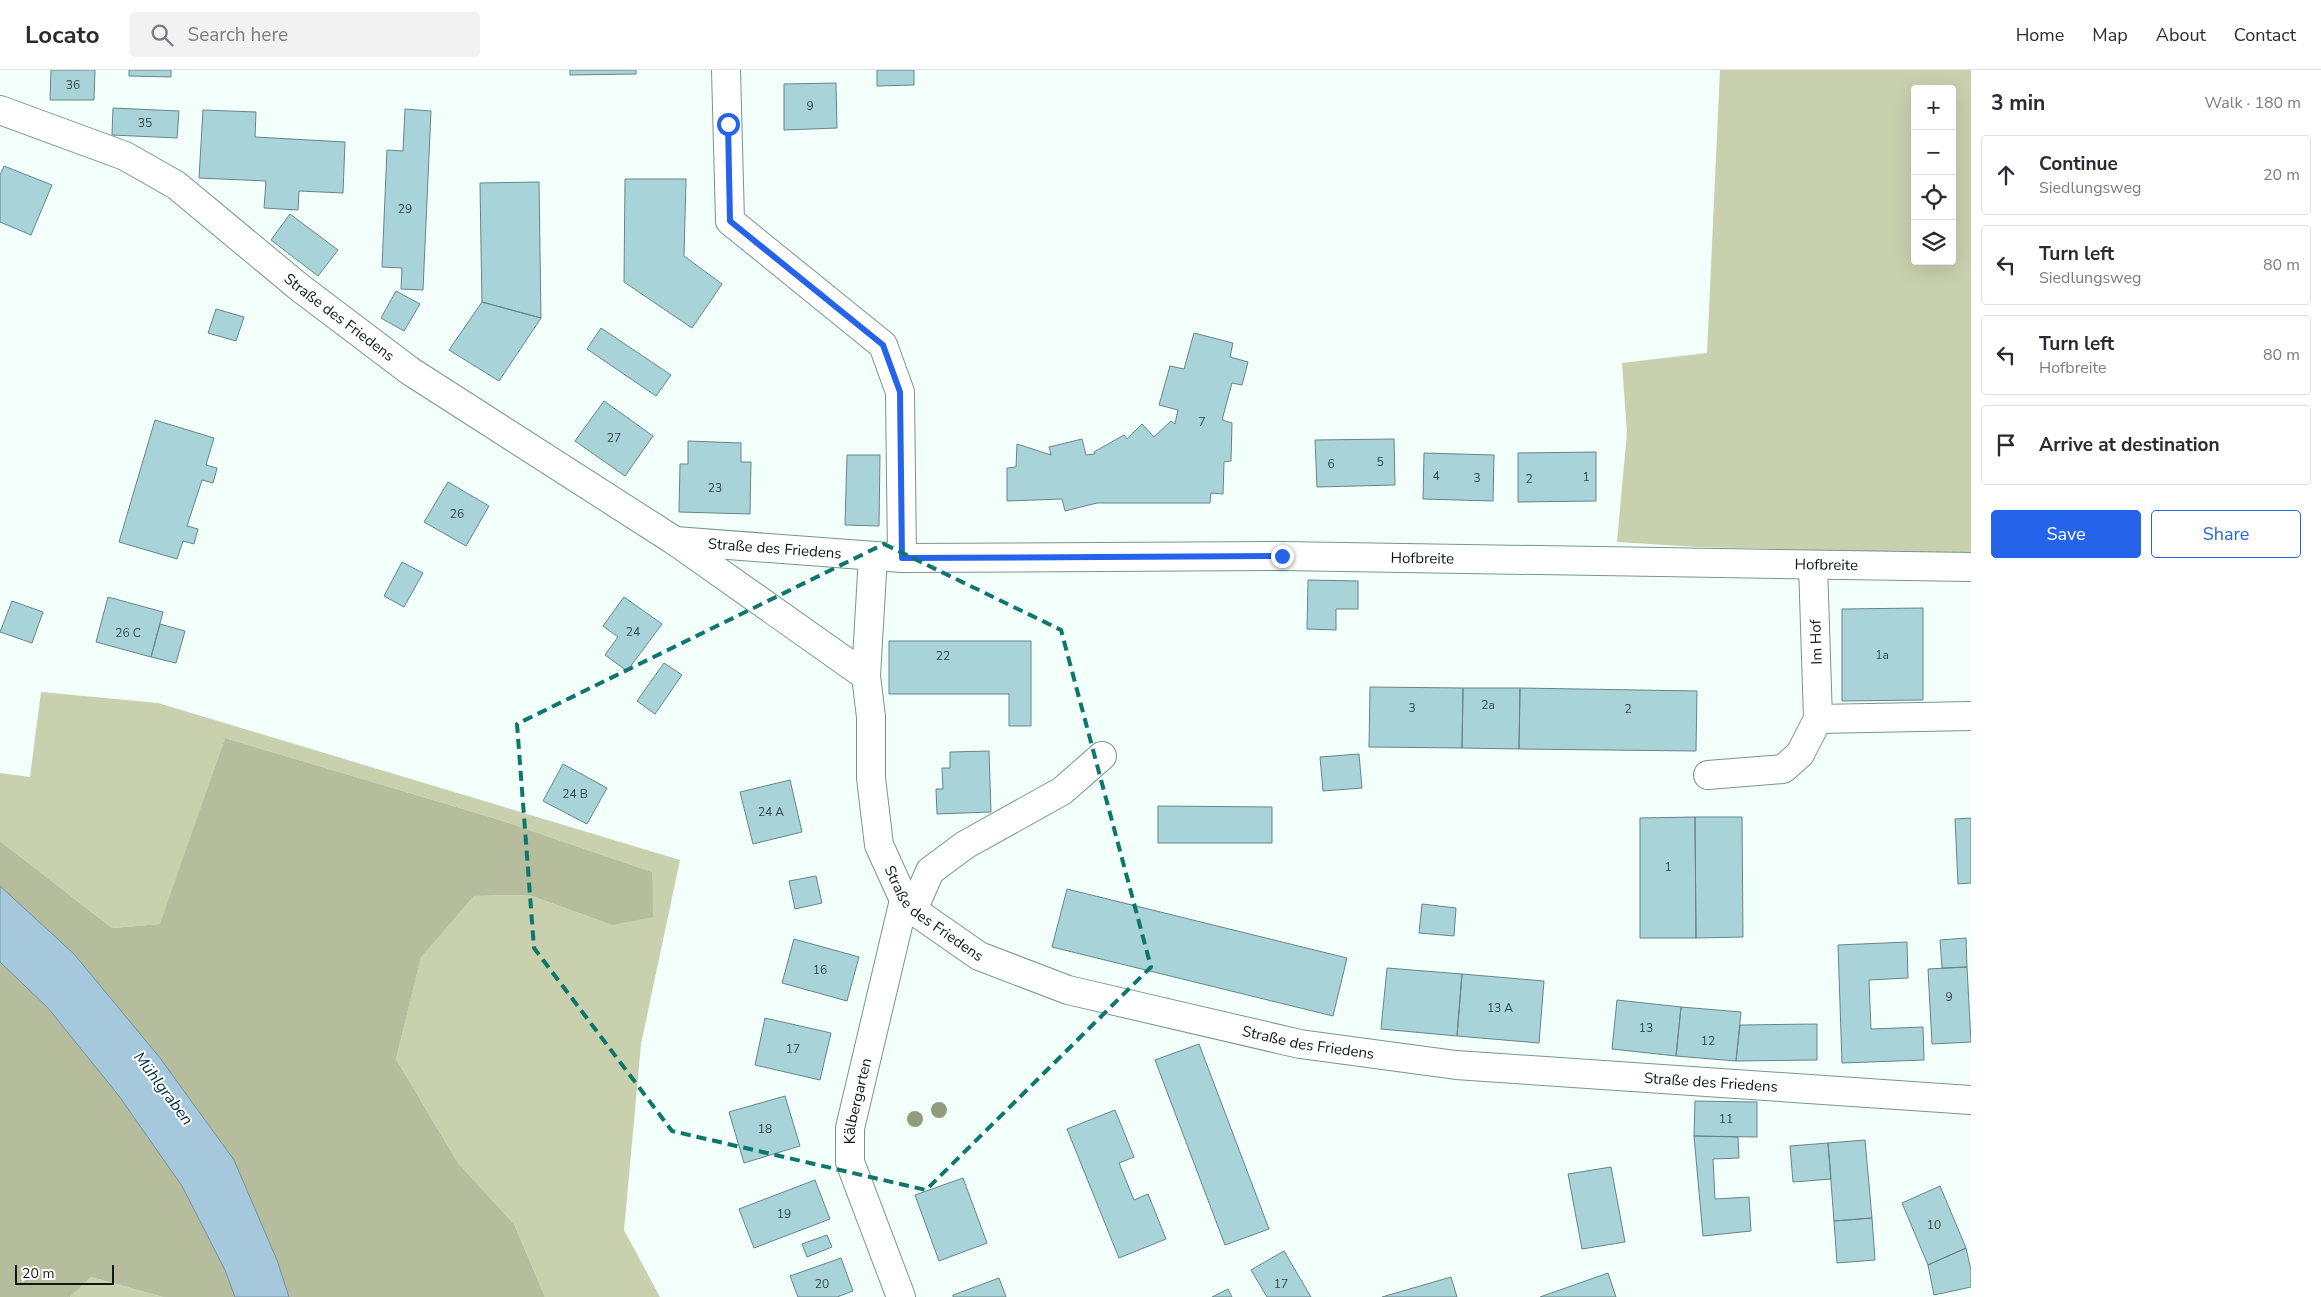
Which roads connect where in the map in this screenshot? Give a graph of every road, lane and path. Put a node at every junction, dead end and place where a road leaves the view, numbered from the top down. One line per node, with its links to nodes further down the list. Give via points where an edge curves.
1 (726, 70): 5 (street, via 730,221 883,345 900,392)
2 (0, 110): 3 (street, Straße des Friedens, via 125,156 176,185 299,287 410,371)
3 (675, 541): 4 (street, Straße des Friedens); 8 (street, Straße des Friedens)
4 (873, 556): 5 (street, Hofbreite); 8 (street, Straße des Friedens)
5 (902, 558): 6 (street, Hofbreite, via 1282,556)
6 (1813, 565): 7 (street, Hofbreite); 10 (street, Im Hof)
7 (1971, 567)
8 (866, 676): 13 (street, Straße des Friedens, via 871,717 871,778 879,845)
9 (1971, 716): 10 (street)
10 (1818, 719): 12 (street, Im Hof, via 1800,754 1782,769)
11 (1102, 756): 13 (street, Kälbergarten, via 1062,791 965,845 930,871)
12 (1708, 775)
13 (909, 905): 14 (street, Straße des Friedens, via 979,956 1068,990 1300,1044 1456,1065); 15 (street, Kälbergarten, via 850,1128 850,1162)
14 (1971, 1100)
15 (901, 1297)

